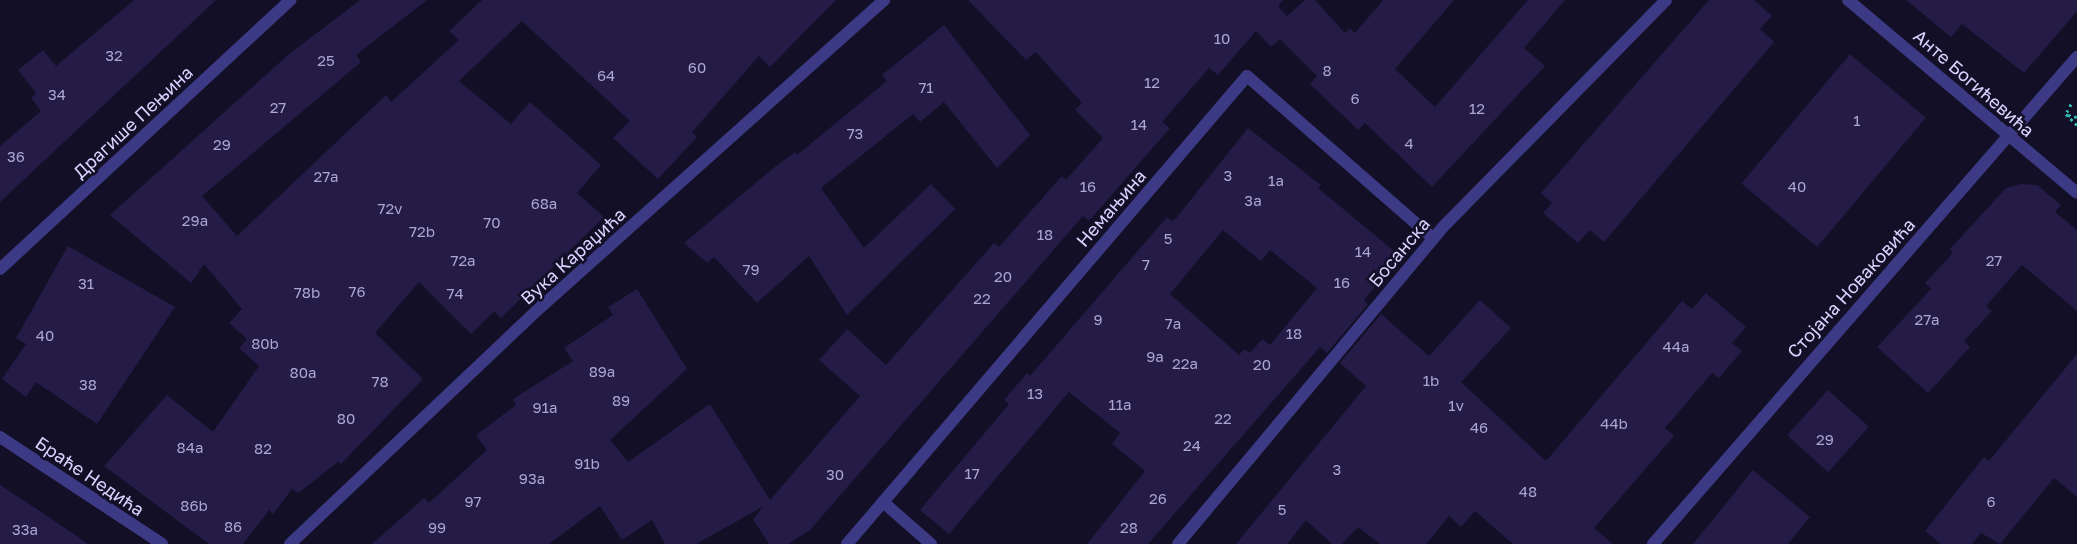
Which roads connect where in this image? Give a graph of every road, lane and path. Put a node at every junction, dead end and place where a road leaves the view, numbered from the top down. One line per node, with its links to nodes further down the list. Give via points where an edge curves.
1 (290, 0): 13 (street, Драгише Пењина)
2 (884, 0): 17 (street, Вука Караџића, via 542,306)
3 (1666, 0): 12 (street, Босанска)
4 (1848, 0): 10 (street, Анте Богићевића, via 1989,115)
5 (2077, 57): 10 (street, Стојана Новаковића)
6 (2077, 97): 7 (path)
7 (2066, 114): 8 (path); 9 (path)
8 (2077, 117)
9 (2077, 125)
10 (2010, 136): 11 (street, Анте Богићевића); 21 (street, Стојана Новаковића)
11 (2077, 193)
12 (1433, 238): 15 (street, Немањина, via 1247,76); 20 (street, Босанска)
13 (0, 270)
14 (0, 437): 16 (street, Браће Недића)
15 (883, 502): 18 (street); 19 (street)
16 (162, 544)
17 (290, 544)
18 (846, 544)
19 (931, 544)
20 (1178, 544)
21 (1653, 544)

